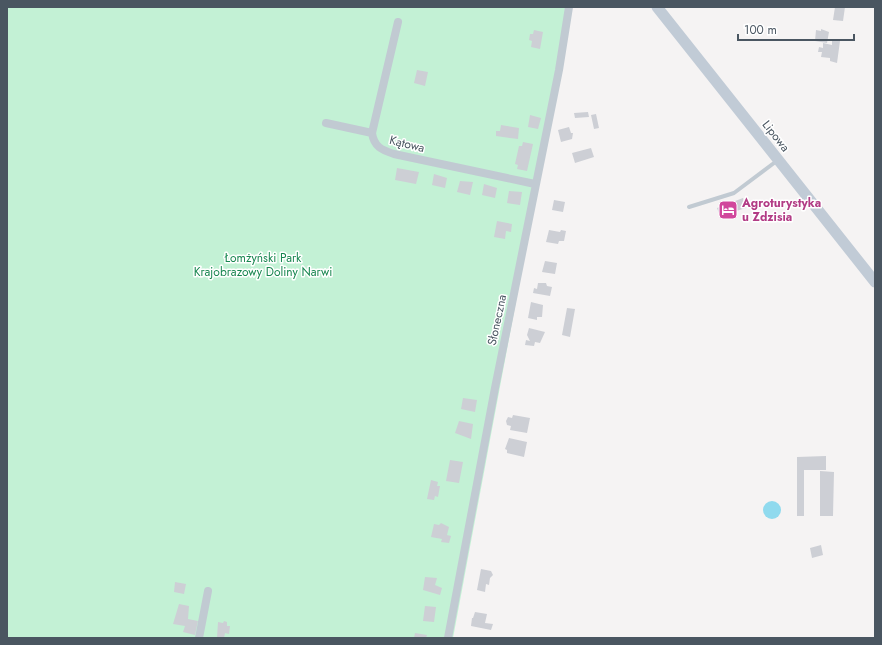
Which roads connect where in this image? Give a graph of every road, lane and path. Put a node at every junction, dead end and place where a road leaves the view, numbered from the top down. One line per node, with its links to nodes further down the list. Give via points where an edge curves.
1 (569, 7): 7 (street, Słoneczna, via 559,70)
2 (657, 7): 6 (main road, Lipowa)
3 (398, 22): 5 (street)
4 (326, 123): 5 (street)
5 (372, 133): 7 (street, Kątowa, via 377,146 394,154)
6 (778, 159): 8 (lane, via 734,193); 9 (main road, Lipowa)
7 (535, 184): 12 (street, Słoneczna)
8 (689, 207)
9 (875, 282)
10 (208, 592): 11 (street)
11 (199, 638)
12 (448, 638)

